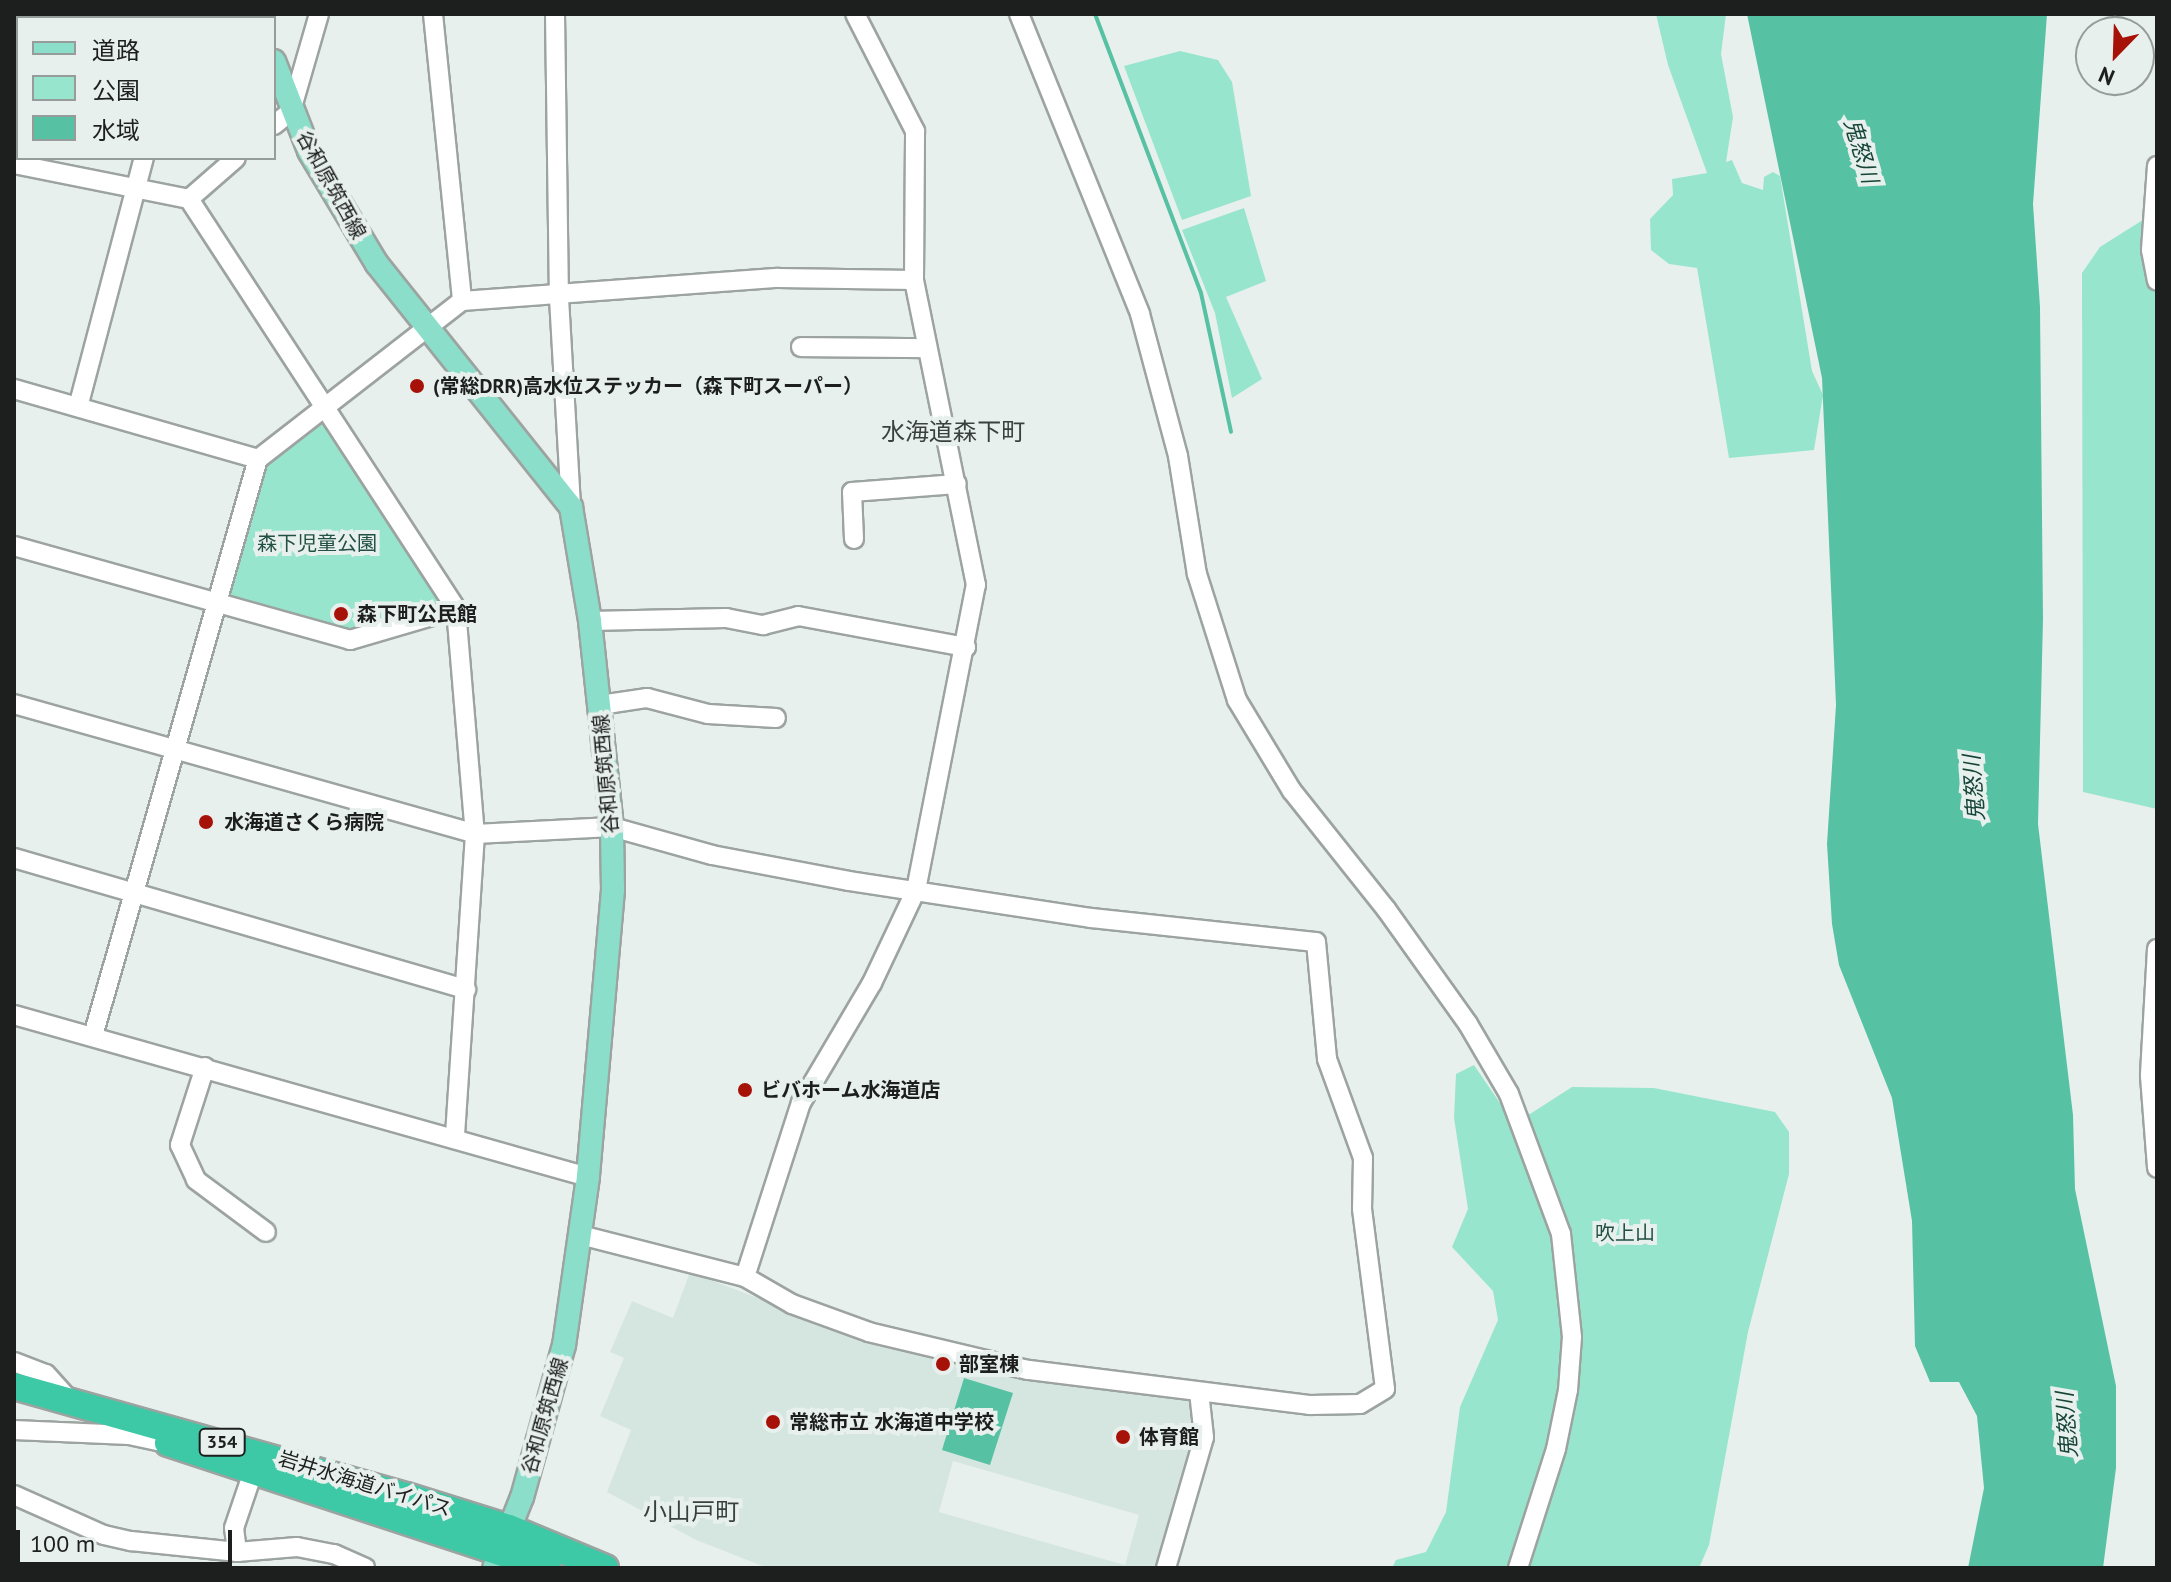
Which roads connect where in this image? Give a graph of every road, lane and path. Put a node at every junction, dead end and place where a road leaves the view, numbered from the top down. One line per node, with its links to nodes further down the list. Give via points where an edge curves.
1 (319, 14): 7 (street)
2 (433, 14): 17 (street)
3 (555, 14): 16 (street)
4 (855, 14): 14 (street, via 915,131)
5 (1019, 14): 68 (street, via 1140,314 1178,456 1197,574 1237,700 1292,791 1468,1024 1509,1094 1561,1234 1572,1337 1568,1390 1556,1449)
6 (276, 75): 7 (main road, 谷和原筑西線)
7 (282, 118): 18 (main road, 谷和原筑西線)
8 (144, 160): 12 (street)
9 (234, 160): 13 (street)
10 (2157, 166): 15 (street, via 2151,250)
11 (17, 167): 12 (street)
12 (138, 187): 13 (street); 23 (street)
13 (189, 199): 22 (street)
14 (914, 280): 16 (street, via 778,278); 20 (street)
15 (2157, 280)
16 (559, 298): 17 (street); 26 (street)
17 (462, 301): 18 (street)
18 (426, 330): 22 (street); 26 (main road, 谷和原筑西線)
19 (801, 347): 20 (street)
20 (926, 348): 25 (street)
21 (14, 389): 23 (street)
22 (322, 406): 24 (street); 30 (street)
23 (78, 407): 24 (street)
24 (258, 459): 29 (street)
25 (957, 484): 27 (street, via 852,492); 32 (street, via 976,585)
26 (571, 507): 31 (main road, 谷和原筑西線)
27 (854, 539)
28 (14, 546): 29 (street)
29 (216, 602): 30 (street, via 350,640); 36 (street)
30 (456, 609): 38 (street)
31 (590, 621): 32 (street, via 726,618 763,625 798,616); 34 (main road, 谷和原筑西線)
32 (966, 647): 40 (street)
33 (14, 704): 36 (street)
34 (600, 705): 35 (street, via 647,698 708,714); 37 (main road, 谷和原筑西線)
35 (776, 718)
36 (174, 750): 38 (street); 41 (street)
37 (612, 827): 38 (street); 40 (street, via 754,864); 49 (main road, 谷和原筑西線, via 613,890)
38 (475, 834): 43 (street)
39 (14, 858): 41 (street)
40 (916, 890): 52 (street, via 872,983 801,1103); 55 (street, via 1091,918 1316,942 1327,1059 1363,1158 1362,1209 1385,1389 1373,1400 1336,1405)
41 (135, 893): 43 (street); 45 (street)
42 (2157, 949): 48 (street, via 2150,1076)
43 (466, 989): 47 (street)
44 (14, 1015): 45 (street)
45 (93, 1036): 46 (street)
46 (205, 1067): 47 (street); 50 (street, via 180,1145 196,1180)
47 (455, 1139): 49 (street)
48 (2157, 1168)
49 (588, 1177): 51 (main road, 谷和原筑西線)
50 (266, 1232)
51 (580, 1235): 52 (street); 61 (main road, 谷和原筑西線, via 564,1345)
52 (745, 1277): 55 (street, via 814,1314 869,1332 1028,1370)
53 (14, 1362): 56 (street, via 46,1374)
54 (25, 1389): 56 (highway, 岩井水海道バイパス / 354); 58 (highway, 岩井水海道バイパス / 354)
55 (1199, 1392): 67 (street, via 1204,1437)
56 (73, 1403): 59 (highway, 岩井水海道バイパス / 354)
57 (14, 1430): 58 (street, via 129,1435)
58 (171, 1444): 59 (highway, 岩井水海道バイパス / 354)
59 (256, 1463): 61 (highway, 岩井水海道バイパス / 354); 62 (street, via 234,1528)
60 (14, 1495): 62 (street, via 104,1535 173,1548)
61 (501, 1548): 65 (highway, 354); 66 (highway, 354)
62 (237, 1552): 63 (street, via 297,1547)
63 (330, 1561): 64 (street)
64 (365, 1568)
65 (548, 1568)
66 (605, 1568)
67 (1166, 1568)
68 (1518, 1568)

